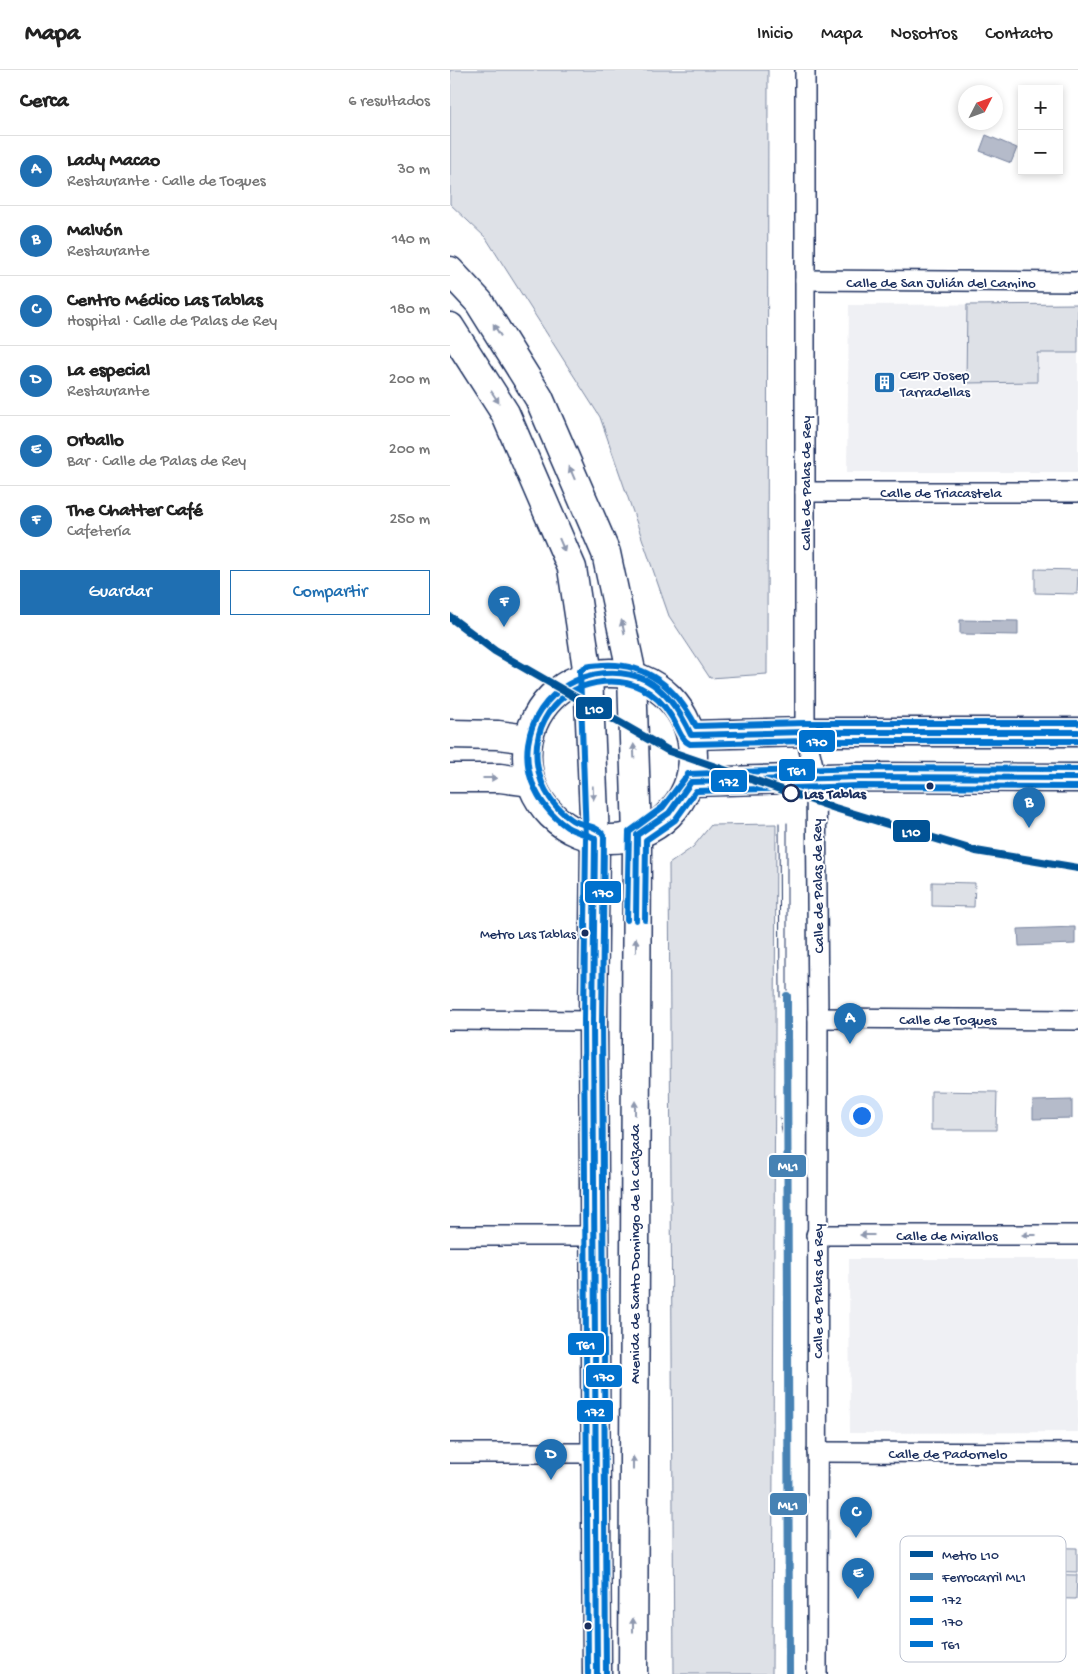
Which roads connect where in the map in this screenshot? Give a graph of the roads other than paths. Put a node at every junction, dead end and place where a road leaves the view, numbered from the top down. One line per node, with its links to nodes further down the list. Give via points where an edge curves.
1 (805, 70): 3 (street, Calle de Palas de Rey)
2 (450, 271): 9 (street, Avenida de Santo Domingo de la Calzada, one-way to 2, via 606,553 539,398 479,302)
3 (805, 280): 4 (street, Calle de San Julián del Camino); 6 (street, Calle de Palas de Rey)
4 (1078, 282)
5 (450, 327): 8 (street, one-way to 8, via 505,414 572,568)
6 (804, 492): 7 (street, Calle de Triacastela); 10 (street, Calle de Palas de Rey)
7 (1078, 492)
8 (588, 674): 9 (street); 14 (street, via 560,688 539,710); 21 (street, one-way to 21)
9 (632, 675): 13 (street, via 658,688 679,709); 20 (street, Avenida de Santo Domingo de la Calzada, one-way to 9)
10 (805, 732): 11 (street); 13 (street); 16 (street, Calle de Palas de Rey)
11 (1078, 732)
12 (450, 734): 14 (street)
13 (691, 735): 19 (street)
14 (528, 739): 18 (street)
15 (450, 778): 18 (street, one-way to 18)
16 (816, 778): 17 (street); 19 (street); 22 (street, Calle de Palas de Rey)
17 (1078, 778)
18 (531, 782): 21 (street, via 545,808 567,828)
19 (691, 782): 20 (street, via 670,814)
20 (637, 835): 21 (street); 35 (street, Avenida de Santo Domingo de la Calzada, one-way to 20)
21 (595, 838): 25 (street)
22 (818, 1018): 24 (street, Calle de Toques); 26 (street, Calle de Palas de Rey)
23 (450, 1020): 25 (street)
24 (1078, 1020)
25 (593, 1021): 29 (street)
26 (816, 1235): 27 (street, Calle de Mirallos, one-way to 26); 30 (street, Calle de Palas de Rey)
27 (1078, 1235)
28 (450, 1236): 29 (street)
29 (596, 1236): 32 (street)
30 (817, 1452): 33 (street, Calle de Padornelo); 36 (street, Calle de Palas de Rey)
31 (450, 1453): 32 (street)
32 (596, 1453): 34 (street)
33 (1078, 1453)
34 (598, 1674)
35 (632, 1674)
36 (817, 1674)

